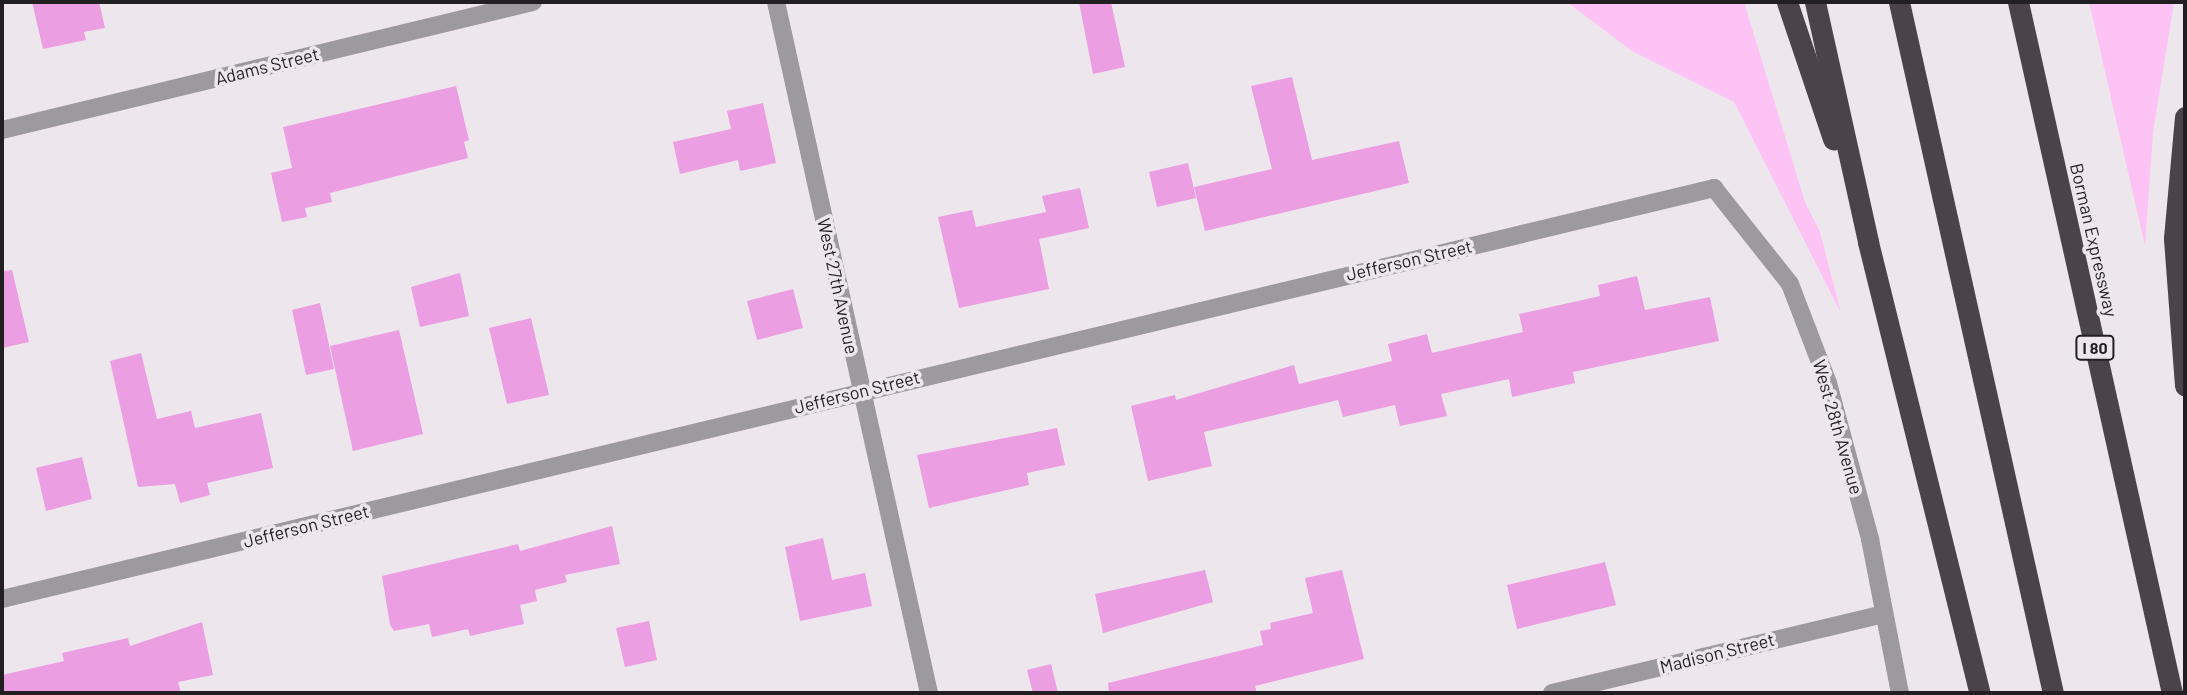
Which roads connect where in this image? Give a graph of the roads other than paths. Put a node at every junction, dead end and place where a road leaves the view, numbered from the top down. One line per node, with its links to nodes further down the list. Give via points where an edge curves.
1 (533, 2): 8 (street, Adams Street)
2 (776, 2): 12 (street, West 27th Avenue)
3 (1787, 2): 10 (highway)
4 (1815, 2): 10 (highway)
5 (1899, 2): 19 (highway)
6 (2018, 2): 20 (highway, Borman Expressway / I 80)
7 (2185, 117): 11 (highway, via 2174,239)
8 (2, 130)
9 (1714, 188): 12 (street, Jefferson Street); 14 (street, West 28th Avenue, via 1790,284 1828,383 1870,539)
10 (1868, 242): 18 (highway)
11 (2185, 386)
12 (861, 391): 13 (street, Jefferson Street); 15 (street, West 27th Avenue)
13 (2, 599)
14 (1883, 614): 16 (street, Madison Street); 17 (street, West 28th Avenue)
15 (929, 693)
16 (1552, 693)
17 (1900, 693)
18 (1980, 693)
19 (2053, 693)
20 (2172, 693)

